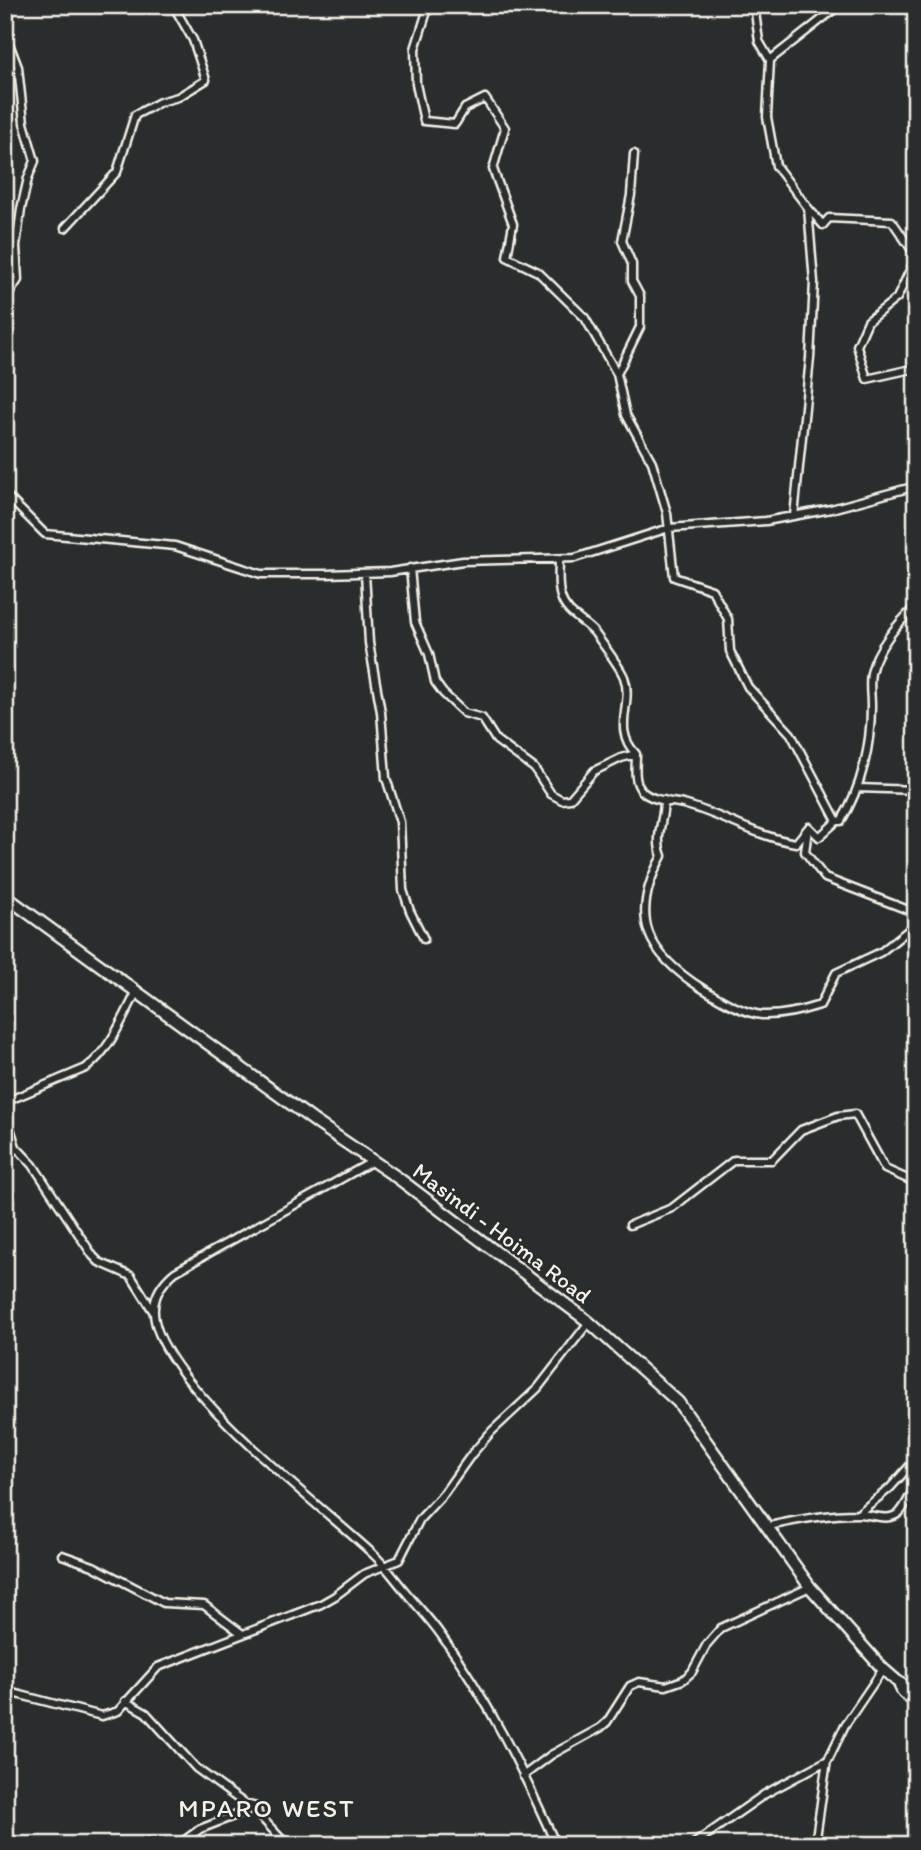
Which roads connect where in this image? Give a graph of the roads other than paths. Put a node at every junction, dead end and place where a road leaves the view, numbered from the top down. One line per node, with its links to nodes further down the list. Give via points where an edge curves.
1 (175, 5): 9 (street, via 194,40 206,80 135,115 117,172)
2 (429, 5): 13 (street, via 415,49 424,121 455,124 466,108 485,98 505,128 494,169 513,224 507,257 538,272 585,318)
3 (754, 5): 6 (street, via 759,41)
4 (836, 8): 6 (street)
5 (5, 33): 11 (street, via 18,67 24,123 35,161 21,209 18,280)
6 (770, 60): 8 (street, via 767,117 776,166)
7 (634, 153): 13 (street, via 622,241 640,296 640,327)
8 (808, 208): 10 (street, via 823,225 829,218 892,221); 16 (street, via 814,282)
9 (65, 228)
10 (916, 257): 12 (street, via 897,298 868,321 858,346 867,379)
11 (5, 300)
12 (916, 368)
13 (617, 374): 17 (street, via 626,415 652,462)
14 (916, 486): 16 (street)
15 (5, 494): 20 (street, via 44,534 175,546 261,574)
16 (794, 516): 17 (street)
17 (668, 527): 18 (street, via 575,558); 26 (street, via 674,577 712,590 728,619 730,651 748,688 791,734)
18 (559, 559): 19 (street, via 463,561); 22 (street, via 563,603 593,632 624,677 626,744)
19 (410, 568): 20 (street); 22 (street, via 415,622 439,688 464,713 482,718 496,740 534,768 551,794 570,799 594,771)
20 (365, 573): 31 (street, via 386,778 400,822 403,890)
21 (916, 606): 23 (street, via 880,649 871,671 869,738)
22 (636, 754): 25 (street, via 639,787)
23 (858, 788): 24 (street); 26 (street)
24 (916, 790)
25 (664, 800): 27 (street, via 699,808 777,840 796,843); 30 (street, via 657,843 662,856 646,895 646,928 659,954 683,976 725,1002 760,1015 792,1014 820,1005 836,973 881,952)
26 (837, 821): 27 (street, via 819,837)
27 (808, 827): 29 (street, via 805,852 825,878)
28 (5, 896): 32 (main road, Masindi - Hoima Road)
29 (916, 913)
30 (916, 924)
31 (424, 939)
32 (136, 993): 33 (street, via 97,1060); 35 (main road, Masindi - Hoima Road)
33 (5, 1102)
34 (5, 1122): 38 (street, via 16,1147 93,1255 131,1276)
35 (373, 1161): 38 (street, via 182,1267 160,1288); 39 (main road, Masindi - Hoima Road)
36 (916, 1186): 37 (street, via 885,1169 855,1114 838,1115 802,1130 772,1160 734,1160 672,1208)
37 (630, 1225)
38 (153, 1311): 45 (street, via 172,1357 213,1410)
39 (589, 1322): 43 (main road, Masindi - Hoima Road, via 678,1402); 45 (street, via 538,1388 471,1455 420,1519 399,1560)
40 (916, 1459): 42 (street)
41 (916, 1486): 42 (street, via 902,1510 892,1517)
42 (859, 1513): 43 (street)
43 (765, 1527): 46 (main road, Masindi - Hoima Road)
44 (62, 1555): 47 (street, via 164,1603 204,1605)
45 (383, 1566): 47 (street, via 321,1604); 55 (street, via 441,1634 473,1682)
46 (810, 1587): 48 (main road, Masindi - Hoima Road); 55 (street, via 721,1628 683,1680 666,1686 639,1682 630,1686 607,1722)
47 (241, 1633): 52 (street, via 158,1667)
48 (883, 1669): 49 (main road, Masindi - Hoima Road); 54 (street, via 845,1725)
49 (898, 1682): 51 (main road, Masindi - Hoima Road); 53 (main road, Masindi - Hoima Road)
50 (5, 1691): 52 (street, via 102,1716 118,1711)
51 (916, 1693)
52 (125, 1701): 56 (street, via 146,1713 196,1768)
53 (916, 1703)
54 (828, 1760): 62 (street, via 765,1794); 63 (street)
55 (523, 1776): 61 (street)
56 (257, 1807): 59 (street, via 200,1829); 60 (street, via 258,1814)
57 (143, 1845): 58 (street, via 152,1841)
58 (159, 1845)
59 (178, 1845)
60 (287, 1845)
61 (556, 1845)
62 (692, 1845)
63 (814, 1845)

